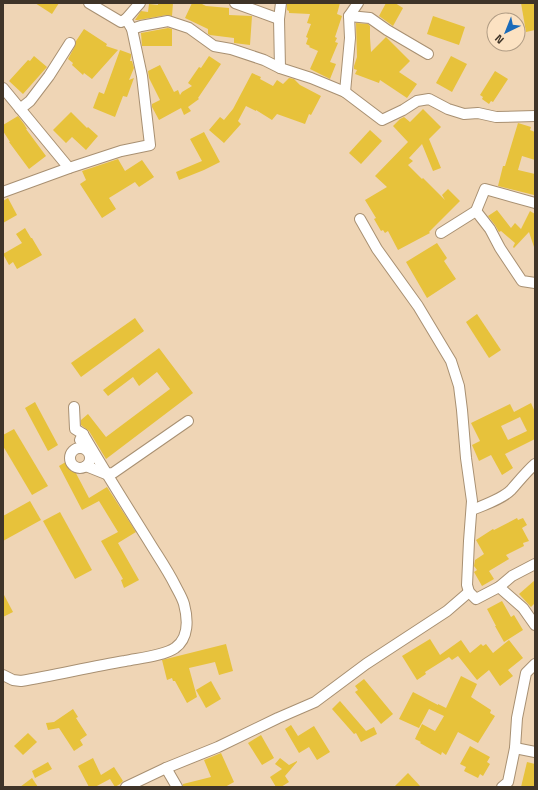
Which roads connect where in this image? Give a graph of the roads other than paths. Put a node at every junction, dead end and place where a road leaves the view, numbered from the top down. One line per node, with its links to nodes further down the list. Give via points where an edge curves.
1 (89, 3): 8 (street, via 121,22)
2 (140, 3): 8 (street)
3 (235, 3): 7 (street)
4 (281, 3): 7 (street)
5 (358, 3): 6 (street)
6 (349, 16): 11 (street, via 370,18); 14 (street, via 350,38)
7 (279, 18): 12 (street)
8 (126, 20): 9 (street)
9 (132, 29): 12 (street, via 168,21 189,28 214,46 231,49); 17 (street, via 142,76 150,145 121,151)
10 (70, 43): 15 (street, via 35,95)
11 (428, 54)
12 (280, 68): 14 (street)
13 (3, 88): 15 (street)
14 (345, 92): 16 (street, via 382,120 417,101 429,99 464,114 478,113 496,117)
15 (20, 109): 17 (street)
16 (535, 116)
17 (69, 168): 18 (street)
18 (3, 192)
19 (535, 203): 20 (street, via 485,189)
20 (476, 211): 22 (street); 23 (street, via 522,281)
21 (360, 218): 31 (street, via 377,249 418,306 451,361 459,386)
22 (441, 233)
23 (535, 283)
24 (74, 407): 26 (street, via 75,429)
25 (188, 421): 30 (street, via 113,473)
26 (82, 434): 27 (street); 30 (street)
27 (76, 449): 29 (street, via 83,449 88,454); 29 (street, via 71,454 72,463 77,467)
28 (535, 464): 31 (street, via 510,491)
29 (86, 466): 30 (street)
30 (106, 474): 38 (street, via 184,602 187,626 182,641 169,652 143,658 21,681)
31 (472, 510): 34 (street)
32 (535, 564): 33 (street, via 512,576)
33 (499, 587): 34 (street, via 476,598); 35 (street, via 523,608)
34 (469, 592): 41 (street, via 446,611 366,664 315,702)
35 (535, 625)
36 (535, 664): 37 (street)
37 (530, 673): 39 (street, via 517,718)
38 (3, 675)
39 (515, 748): 40 (street); 44 (street, via 508,782)
40 (535, 752)
41 (166, 768): 42 (street); 43 (street)
42 (126, 787)
43 (177, 787)
44 (502, 787)

